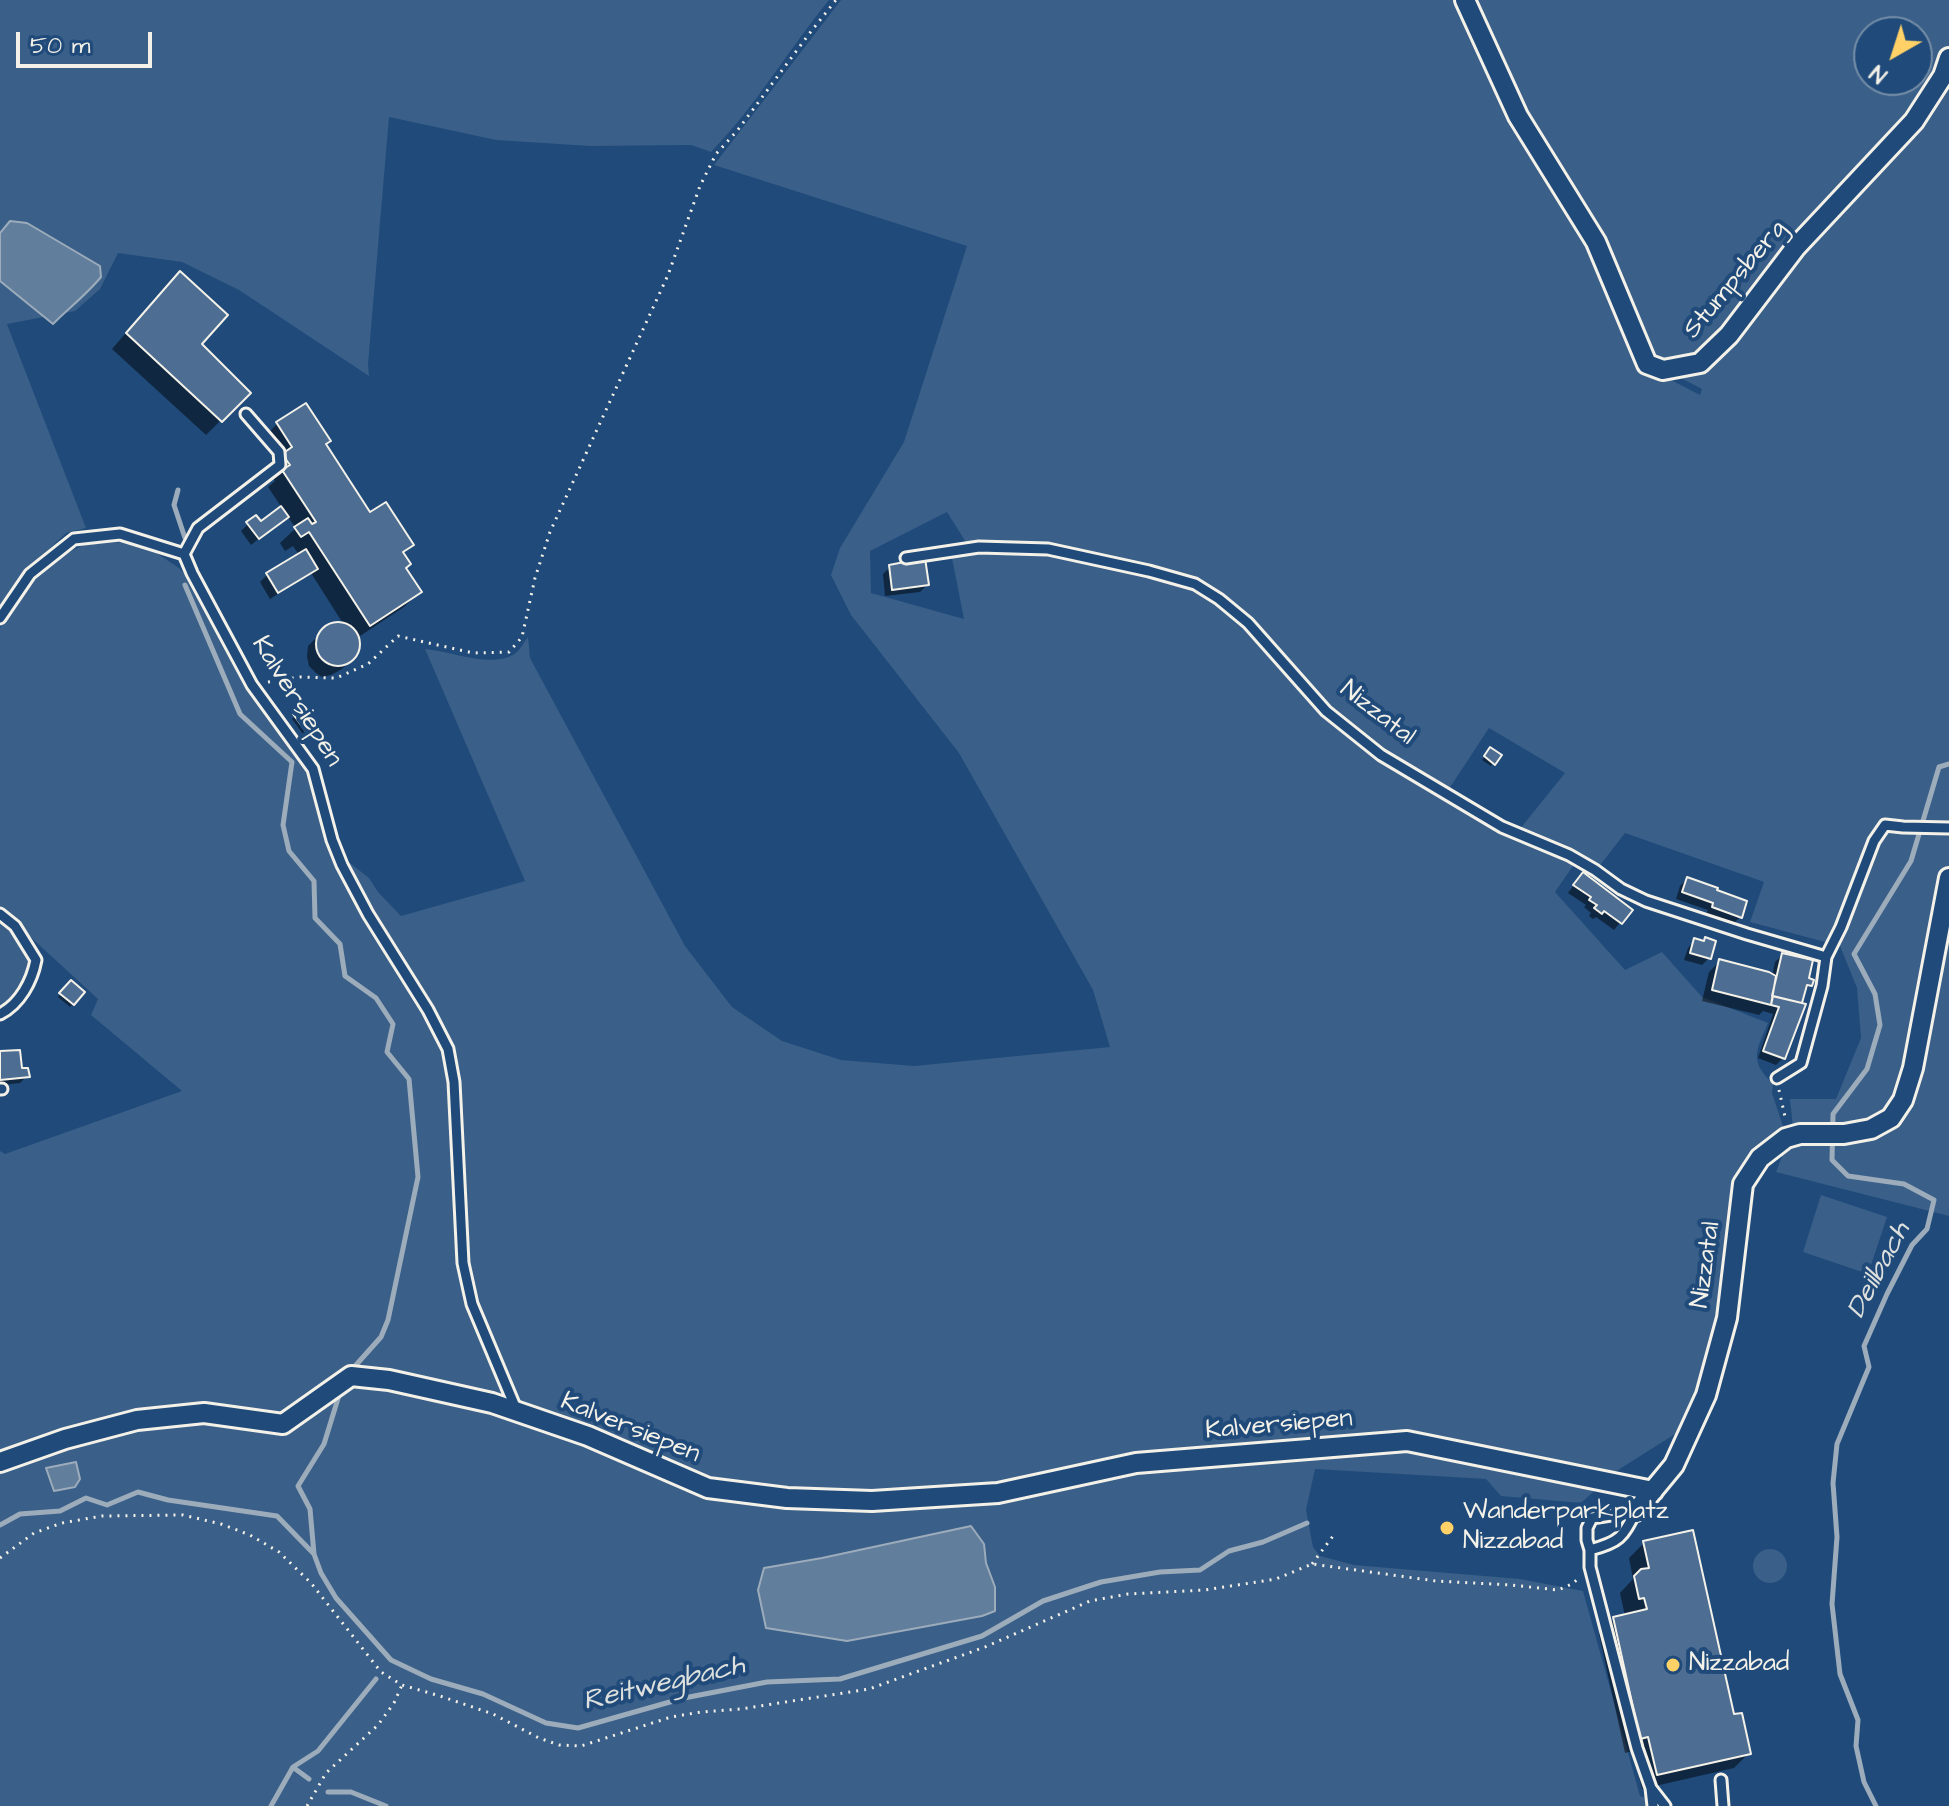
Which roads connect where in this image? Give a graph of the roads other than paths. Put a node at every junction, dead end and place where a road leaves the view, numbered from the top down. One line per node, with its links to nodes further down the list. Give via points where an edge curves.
1 (1465, 0): 2 (street, Stumpsberg, via 1518,116 1596,242 1647,364 1663,370 1700,363 1729,335 1796,247 1914,121)
2 (1949, 58)
3 (246, 414): 4 (lane, via 279,452 280,465 198,528)
4 (184, 554): 6 (lane, via 120,534 74,539 30,574); 13 (lane, Kalversiepen, via 252,685 313,769 342,865 448,1049 463,1263 472,1304)
5 (906, 558): 10 (lane, Nizzatal, via 979,547 1048,549 1195,584 1248,623 1326,711 1381,755 1502,827 1569,855 1646,901)
6 (0, 618)
7 (1948, 828): 10 (lane, via 1885,825)
8 (1949, 878): 15 (street, Nizzatal, via 1903,1100 1891,1118 1871,1129 1786,1138 1760,1158 1743,1184 1727,1318 1706,1395 1674,1465)
9 (0, 914): 11 (lane, via 15,926 36,960 28,986)
10 (1826, 957): 12 (lane, via 1801,1063)
11 (0, 1014)
12 (1777, 1078)
13 (518, 1412): 14 (street, via 351,1376 283,1424 204,1413 137,1420); 15 (street, Kalversiepen, via 708,1488 787,1498 872,1501 998,1493 1136,1463 1407,1441)
14 (0, 1462)
15 (1653, 1491): 16 (street, Nizzatal)
16 (1636, 1511): 17 (lane, via 1614,1543); 17 (lane, via 1592,1518 1587,1528)
17 (1590, 1550): 19 (lane, via 1590,1567)
18 (1721, 1780): 22 (lane)
19 (1651, 1788): 20 (lane); 21 (lane)
20 (1653, 1806)
21 (1665, 1806)
22 (1723, 1806)

